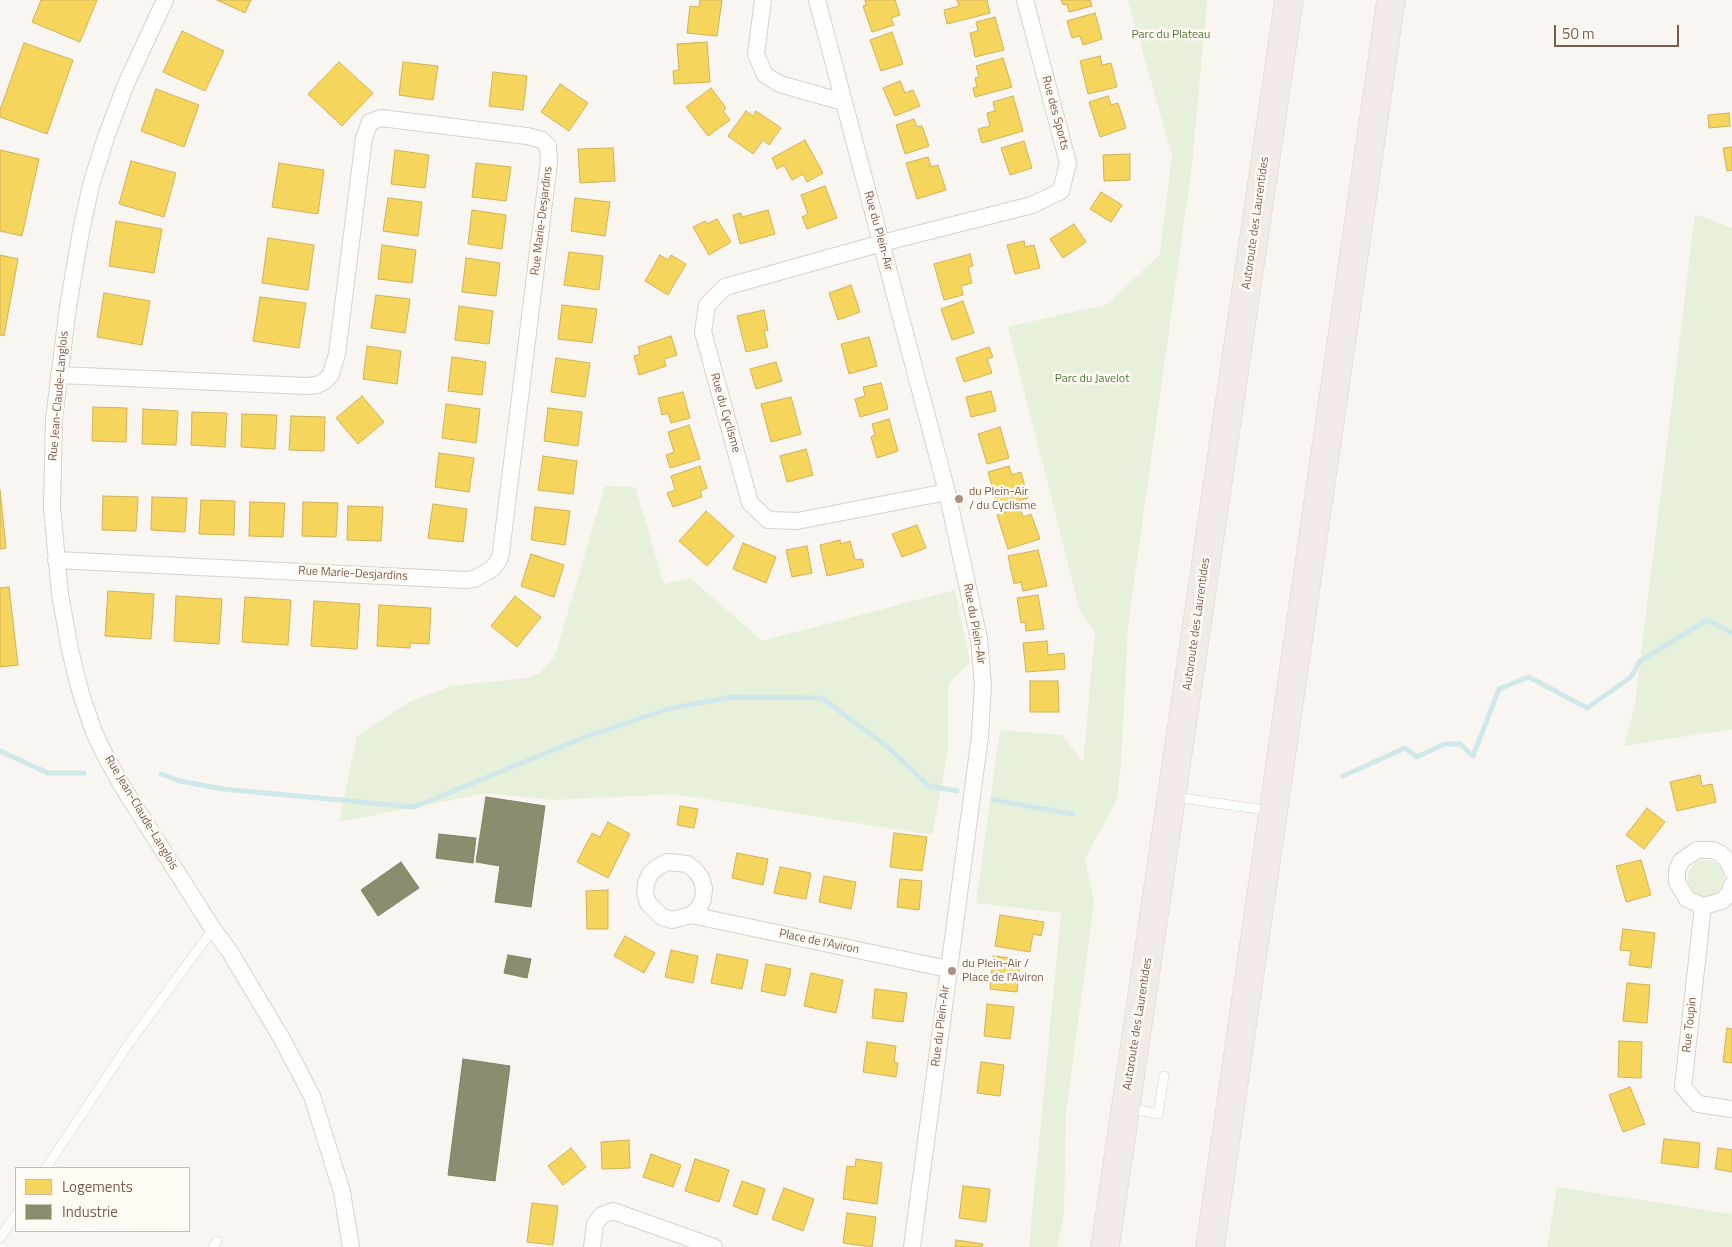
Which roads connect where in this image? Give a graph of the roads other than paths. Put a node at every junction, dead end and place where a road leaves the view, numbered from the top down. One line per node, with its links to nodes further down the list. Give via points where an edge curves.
1 (165, 0): 9 (street, Rue Jean-Claude-Langlois, via 126,84 91,185)
2 (763, 0): 7 (street, via 756,54 765,75 780,84)
3 (816, 0): 7 (street, Rue du Plein-Air)
4 (1025, 0): 8 (street, Rue des Sports, via 1068,163 1061,191 1032,206)
5 (1289, 0): 12 (highway, Autoroute des Laurentides)
6 (1391, 0): 13 (highway)
7 (843, 102): 8 (street, Rue du Plein-Air)
8 (882, 243): 10 (street, Rue du Plein-Air); 10 (street, Rue du Cyclisme, via 725,287 707,305 703,332 750,503 768,520 797,521)
9 (59, 374): 11 (street, Rue Jean-Claude-Langlois, via 52,466); 11 (street, Rue Marie-Desjardins, via 317,385 331,374 337,354 364,138 370,122 381,118 527,136 542,140 548,146 550,162 501,552 492,569 465,580)
10 (947, 492): 19 (street, Rue du Plein-Air, via 979,639 983,685 980,736)
11 (56, 560): 18 (street, Rue Jean-Claude-Langlois, via 70,650 80,694 94,732 122,786)
12 (1172, 796): 13 (lane); 21 (highway, Autoroute des Laurentides)
13 (1272, 811): 31 (highway)
14 (1732, 871): 16 (street, via 1728,861 1714,850 1697,850 1681,861 1677,876 1680,892 1686,900)
15 (1732, 885): 16 (street, via 1722,901)
16 (1703, 906): 22 (street, Rue Toupin, via 1683,1087 1698,1104)
17 (691, 915): 19 (street, Place de l'Aviron)
18 (213, 929): 23 (lane, via 130,1042); 26 (street, Rue Jean-Claude-Langlois, via 273,1023 312,1096 342,1192)
19 (948, 969): 29 (street, Rue du Plein-Air)
20 (1164, 1076): 21 (lane, via 1158,1114)
21 (1126, 1108): 30 (highway, Autoroute des Laurentides)
22 (1732, 1109)
23 (47, 1167)
24 (15, 1216): 25 (lane)
25 (0, 1238)
26 (351, 1247)
27 (592, 1247): 28 (street, via 595,1224 602,1215 613,1211)
28 (714, 1247)
29 (912, 1247)
30 (1105, 1247)
31 (1210, 1247)

